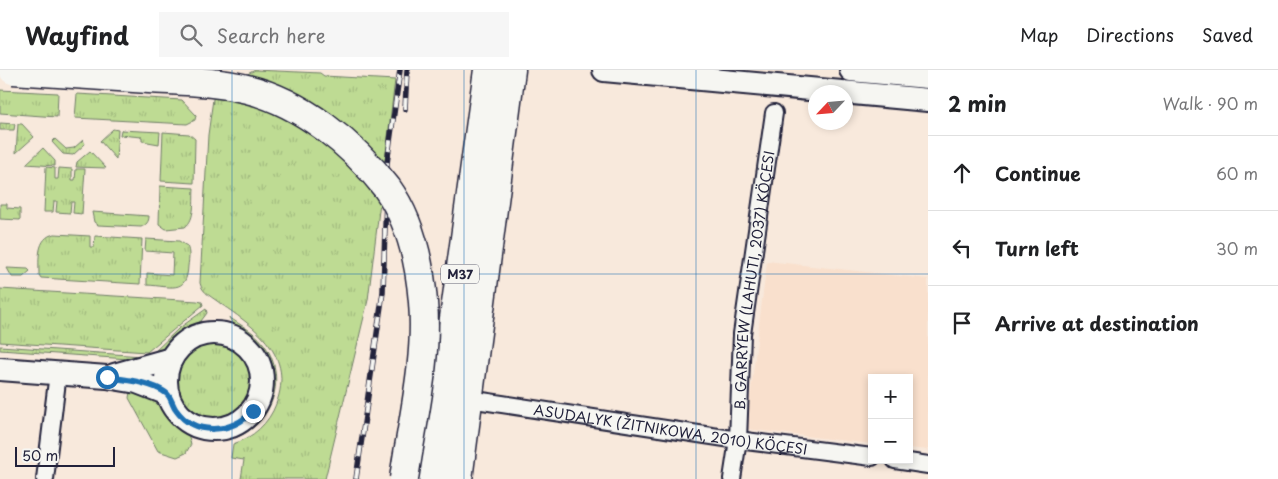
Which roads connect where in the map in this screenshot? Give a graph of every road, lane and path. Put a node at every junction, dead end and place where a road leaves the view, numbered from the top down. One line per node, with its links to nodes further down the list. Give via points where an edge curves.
1 (13, 70): 20 (highway, bridge, via 201,82 247,89 314,119 364,163 387,189 406,226 419,266 424,304 423,351)
2 (488, 70): 21 (highway, M37)
3 (510, 70): 14 (highway, M37)
4 (604, 70): 7 (street)
5 (851, 70): 6 (street)
6 (928, 77)
7 (928, 100)
8 (774, 112): 15 (street, B. GARRÝEW (LAHUTI, 2037) KÖÇESI, via 742,334)
9 (171, 359): 12 (street); 13 (street, via 166,376); 13 (street, via 182,345 197,336 224,334 240,340 253,352 261,368 262,386 257,403 247,417 232,426 214,430 196,426 182,416)
10 (0, 369): 11 (street)
11 (58, 373): 12 (street); 19 (street)
12 (107, 377): 13 (street, via 137,382)
13 (168, 394)
14 (469, 399): 15 (street, ASUDALYK (ŽITNIKOWA, 2010) KÖÇESI); 22 (highway, M37)
15 (738, 440): 16 (street, ASUDALYK (ŽITNIKOWA, 2010) KÖÇESI); 23 (street, B. GARRÝEW (LAHUTI, 2037) KÖÇESI)
16 (868, 456)
17 (913, 462): 18 (street)
18 (928, 464)
19 (45, 479)
20 (404, 479)
21 (432, 479)
22 (458, 479)
23 (732, 479)

